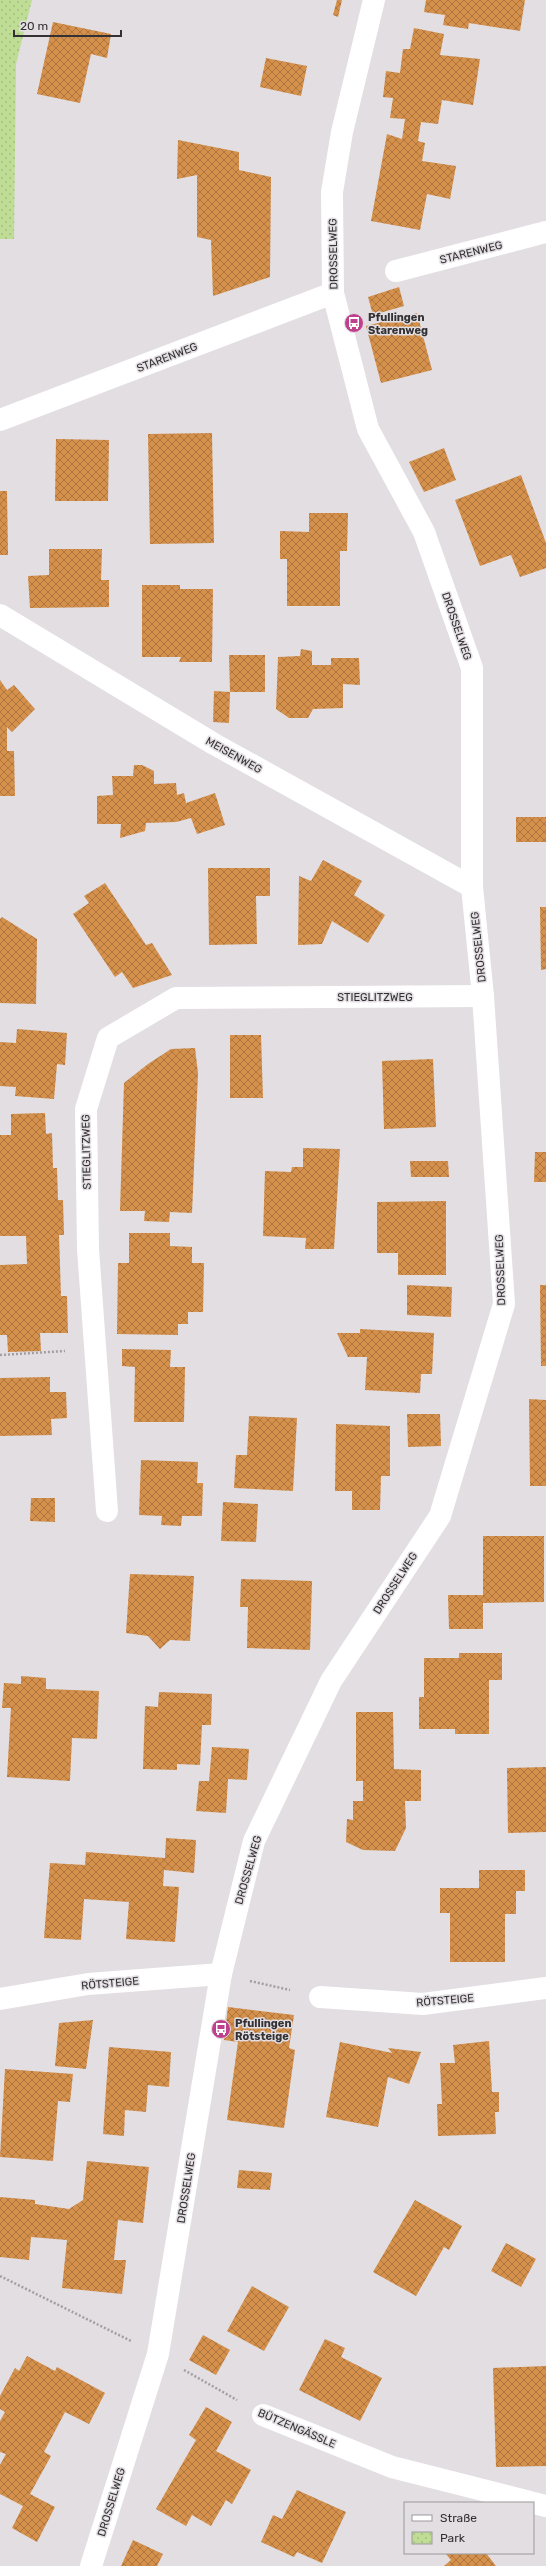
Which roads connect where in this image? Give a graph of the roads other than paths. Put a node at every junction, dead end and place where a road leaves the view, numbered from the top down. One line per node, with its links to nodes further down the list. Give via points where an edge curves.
1 (374, 0): 4 (street, DROSSELWEG, via 342,132 332,192)
2 (546, 232): 3 (street, STARENWEG)
3 (396, 271)
4 (333, 293): 5 (street, STARENWEG); 7 (street, DROSSELWEG, via 368,429 424,532 472,668)
5 (0, 420)
6 (0, 615): 7 (street, MEISENWEG, via 214,744)
7 (472, 887): 8 (street, DROSSELWEG)
8 (483, 996): 9 (street, STIEGLITZWEG, via 176,998 108,1038 86,1109 88,1250); 10 (street, DROSSELWEG, via 504,1304 440,1516 331,1680 254,1841)
9 (107, 1511)
10 (221, 1974): 13 (street, RÖTSTEIGE, via 88,1984); 18 (street, DROSSELWEG, via 158,2354)
11 (546, 1988): 12 (street, RÖTSTEIGE, via 423,2004)
12 (320, 1997)
13 (0, 1999)
14 (262, 2415): 15 (street, BÜTZENGÄSSLE, via 392,2467)
15 (530, 2502)
16 (534, 2503): 17 (street, BÜTZENGÄSSLE)
17 (546, 2506)
18 (91, 2566)

